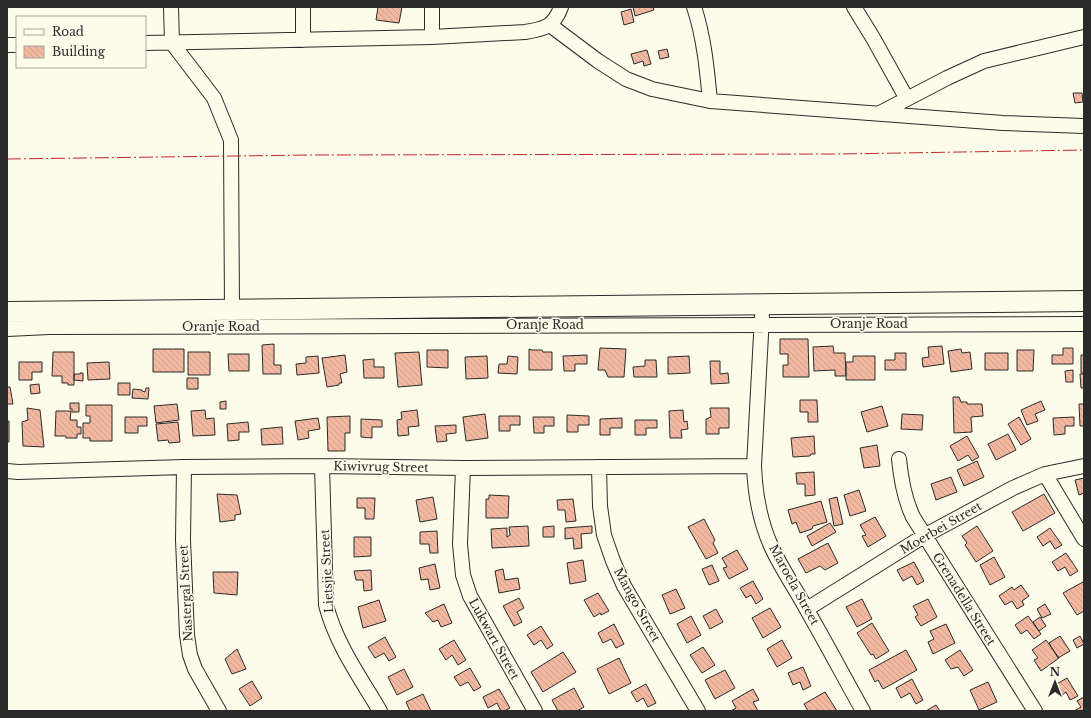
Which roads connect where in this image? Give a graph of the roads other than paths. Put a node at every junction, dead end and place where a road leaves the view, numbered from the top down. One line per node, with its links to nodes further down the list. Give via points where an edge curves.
1 (171, 7): 12 (street)
2 (303, 7): 10 (street)
3 (432, 7): 9 (street)
4 (561, 7): 7 (street, via 558,16)
5 (694, 7): 14 (street, via 701,27)
6 (854, 7): 13 (street)
7 (550, 25): 9 (street, via 524,32); 14 (street, via 626,79 652,89)
8 (1084, 37): 13 (street, via 984,60)
9 (432, 38): 10 (street)
10 (303, 40): 12 (street)
11 (146, 43): 12 (street)
12 (172, 43): 18 (street, via 214,98 231,140)
13 (907, 99): 15 (street)
14 (710, 100): 15 (street)
15 (880, 113): 16 (street, via 1003,123)
16 (1084, 126)
17 (1084, 302): 20 (street)
18 (232, 310): 19 (street); 20 (street)
19 (7, 312)
20 (762, 315): 21 (street, Oranje Road); 22 (street, Oranje Road); 25 (street, Maroela Street)
21 (1084, 324)
22 (7, 329)
23 (899, 459): 32 (street, Grenadella Street, via 906,501)
24 (322, 466): 27 (street, Kiwivrug Street); 29 (street, Kiwivrug Street); 36 (street, Lietsjie Street, via 326,605 342,647)
25 (754, 466): 28 (street, Kiwivrug Street); 34 (street, Maroela Street, via 760,513 771,545)
26 (1084, 466): 31 (street, Moerbei Street)
27 (184, 467): 30 (street, Kiwivrug Street); 35 (street, Nastergal Street, via 183,540 187,635 190,655)
28 (599, 467): 29 (street, Kiwivrug Street); 38 (street, Mango Street, via 604,535 613,561 624,586)
29 (462, 468): 37 (street, Lukwart Street, via 460,544 467,589)
30 (7, 471)
31 (1045, 474): 32 (street, Moerbei Street, via 1013,488); 33 (street)
32 (924, 536): 34 (street, Moerbei Street); 40 (street, Grenadella Street)
33 (1084, 539)
34 (807, 609): 39 (street, Maroela Street)
35 (219, 711)
36 (380, 711)
37 (535, 711)
38 (698, 711)
39 (863, 711)
40 (1035, 711)

